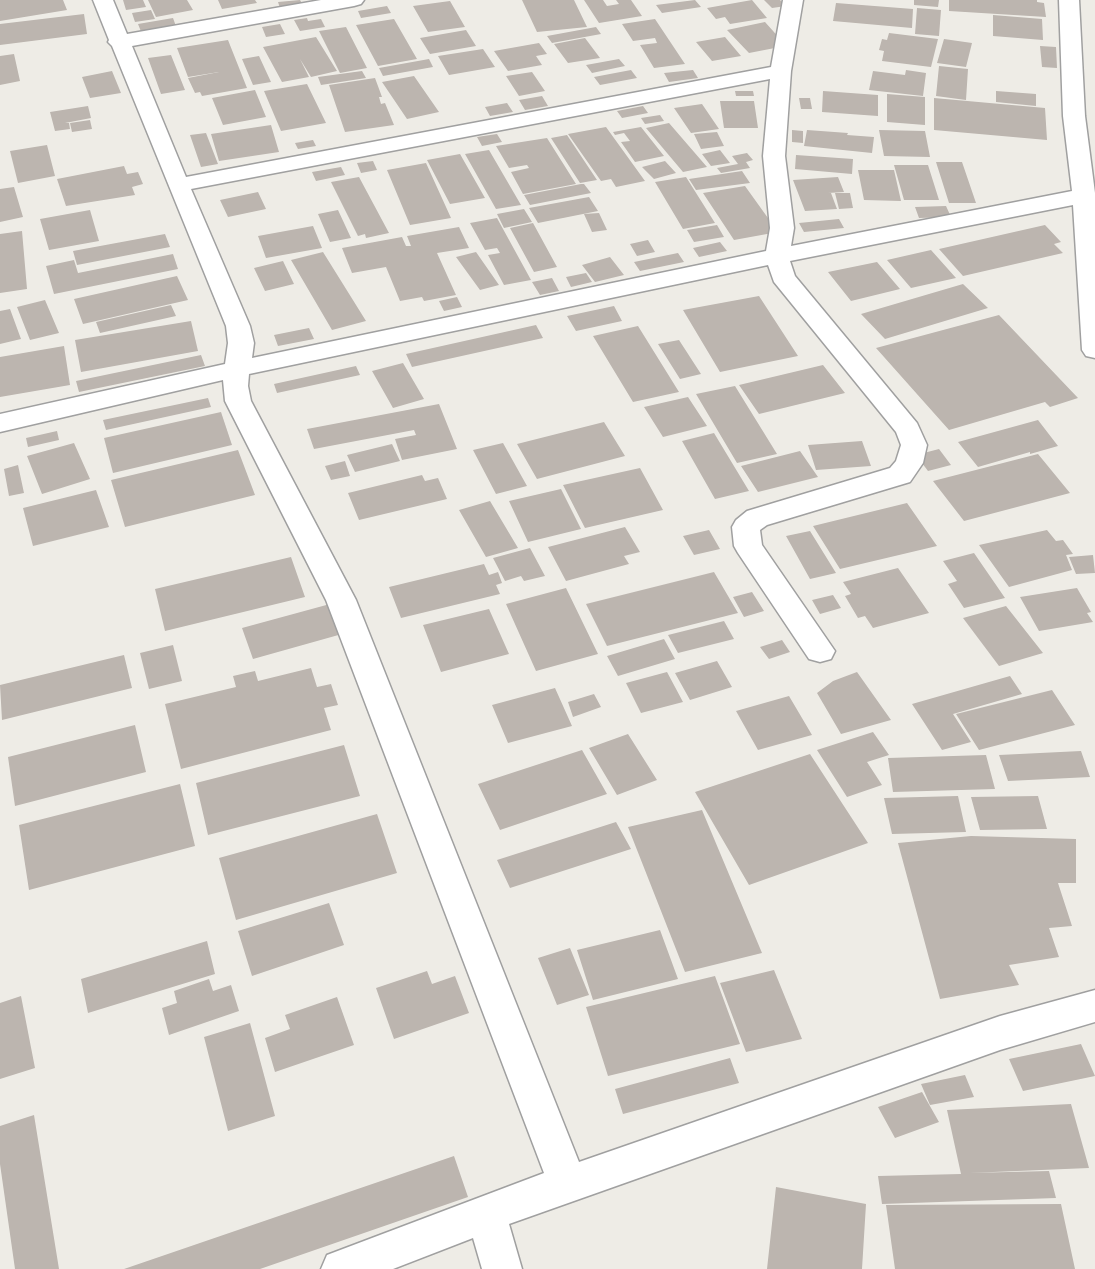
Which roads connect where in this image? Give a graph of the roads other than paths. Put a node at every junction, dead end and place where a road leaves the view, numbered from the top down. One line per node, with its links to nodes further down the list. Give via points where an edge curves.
1 (103, 0): 5 (street)
2 (354, 0): 5 (street)
3 (794, 0): 6 (street)
4 (1069, 0): 7 (street)
5 (118, 42): 8 (street)
6 (781, 71): 8 (street); 10 (street, via 774,156 782,228)
7 (1085, 117): 9 (street)
8 (178, 185): 12 (street, via 238,326 241,343)
9 (1084, 196): 10 (street); 11 (street)
10 (777, 256): 12 (street); 14 (street, via 783,278 908,429 914,445 909,463 900,475 757,518 747,527 748,546)
11 (1095, 350)
12 (237, 369): 13 (street); 16 (street, via 238,401 341,600)
13 (0, 423)
14 (820, 651)
15 (1095, 1006): 16 (street, via 1000,1033)
16 (568, 1185): 17 (street)
17 (486, 1213): 18 (street); 19 (street)
18 (341, 1269)
19 (502, 1269)

